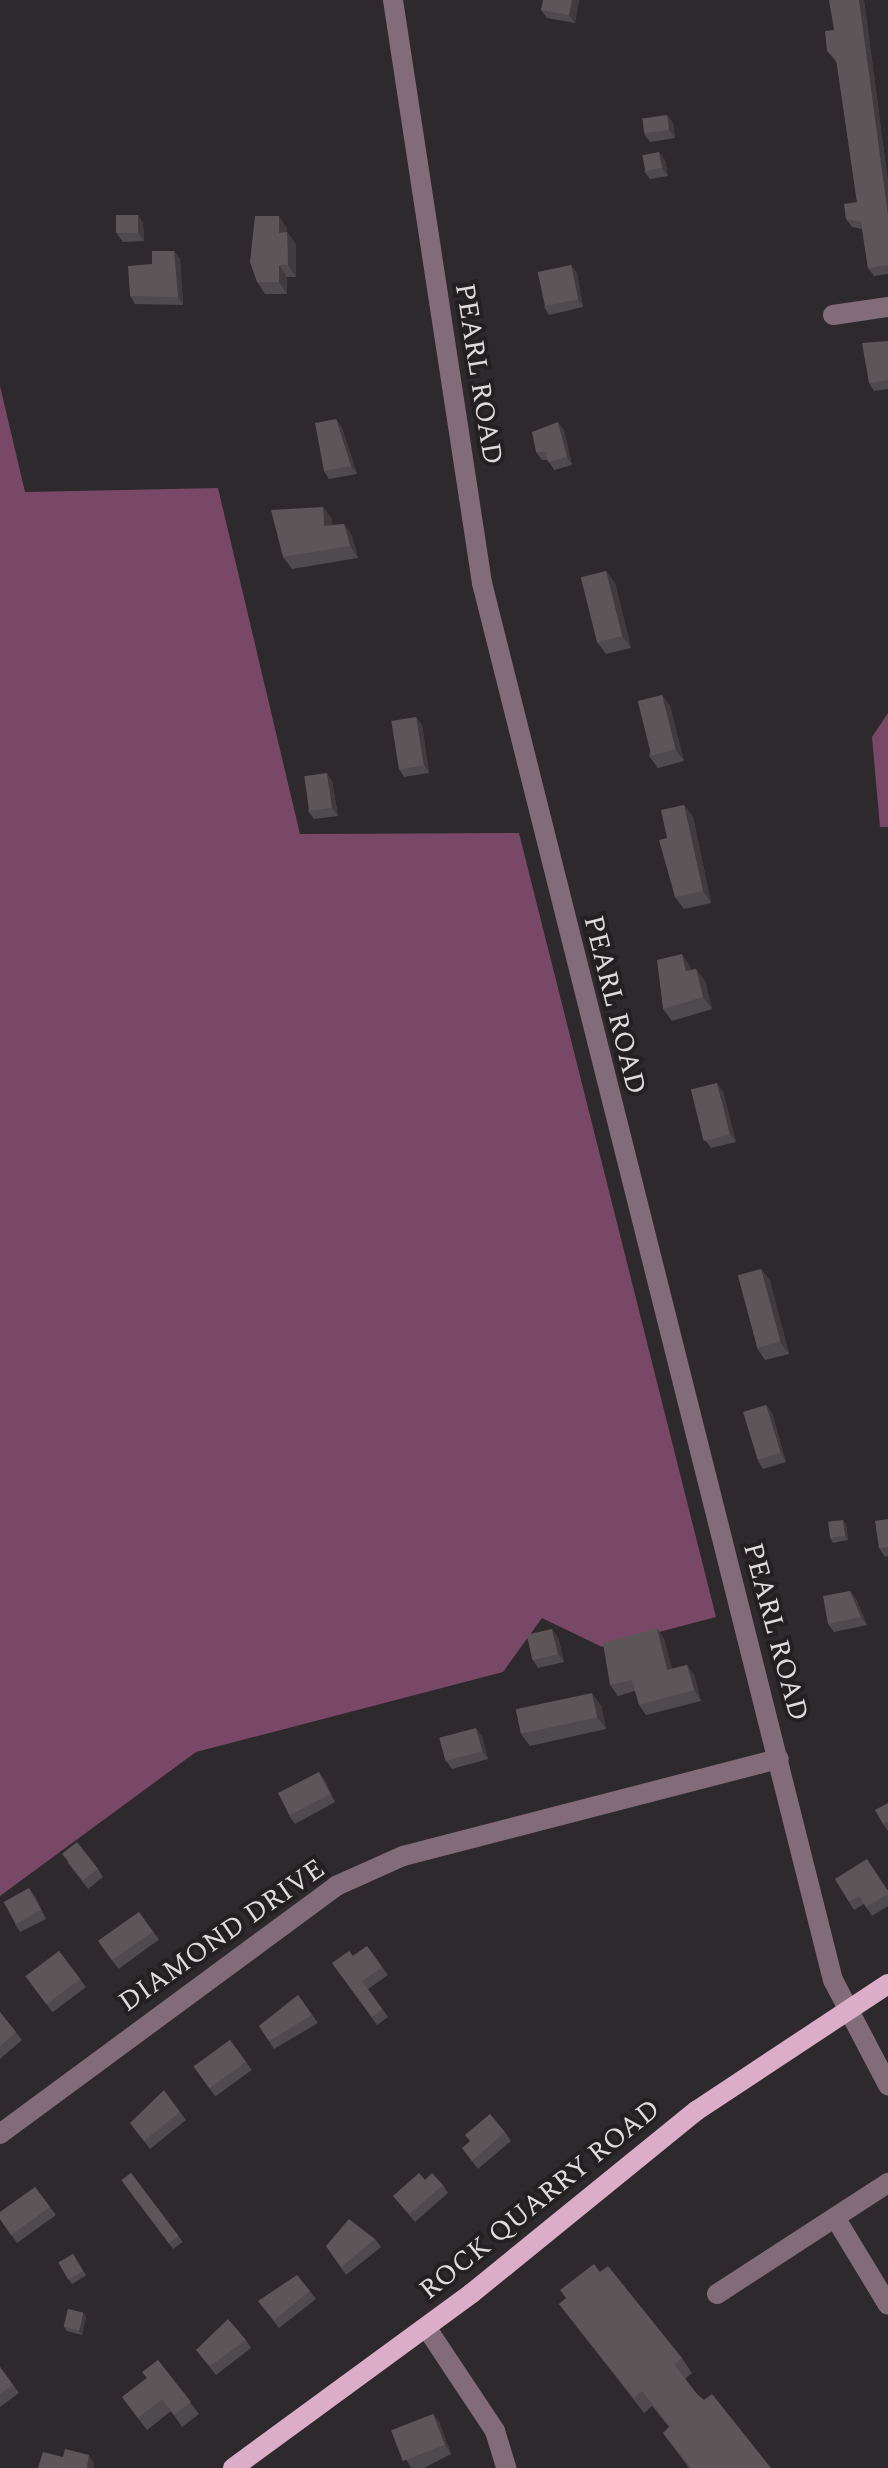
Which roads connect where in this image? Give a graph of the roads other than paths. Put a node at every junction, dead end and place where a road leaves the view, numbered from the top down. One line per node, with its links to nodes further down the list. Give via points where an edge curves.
1 (393, 0): 4 (street, PEARL ROAD, via 482,583)
2 (888, 307): 3 (street)
3 (833, 315)
4 (779, 1759): 6 (street, PEARL ROAD); 8 (street, DIAMOND DRIVE, via 403,1856 336,1886)
5 (888, 1984): 6 (main road, ROCK QUARRY ROAD)
6 (843, 2010): 7 (street, PEARL ROAD); 13 (main road, ROCK QUARRY ROAD, via 696,2111)
7 (888, 2085)
8 (0, 2134)
9 (888, 2183): 10 (street)
10 (836, 2219): 11 (street); 12 (street)
11 (717, 2294)
12 (888, 2305)
13 (426, 2327): 14 (main road, ROCK QUARRY ROAD); 15 (street, via 495,2431)
14 (233, 2468)
15 (506, 2468)

